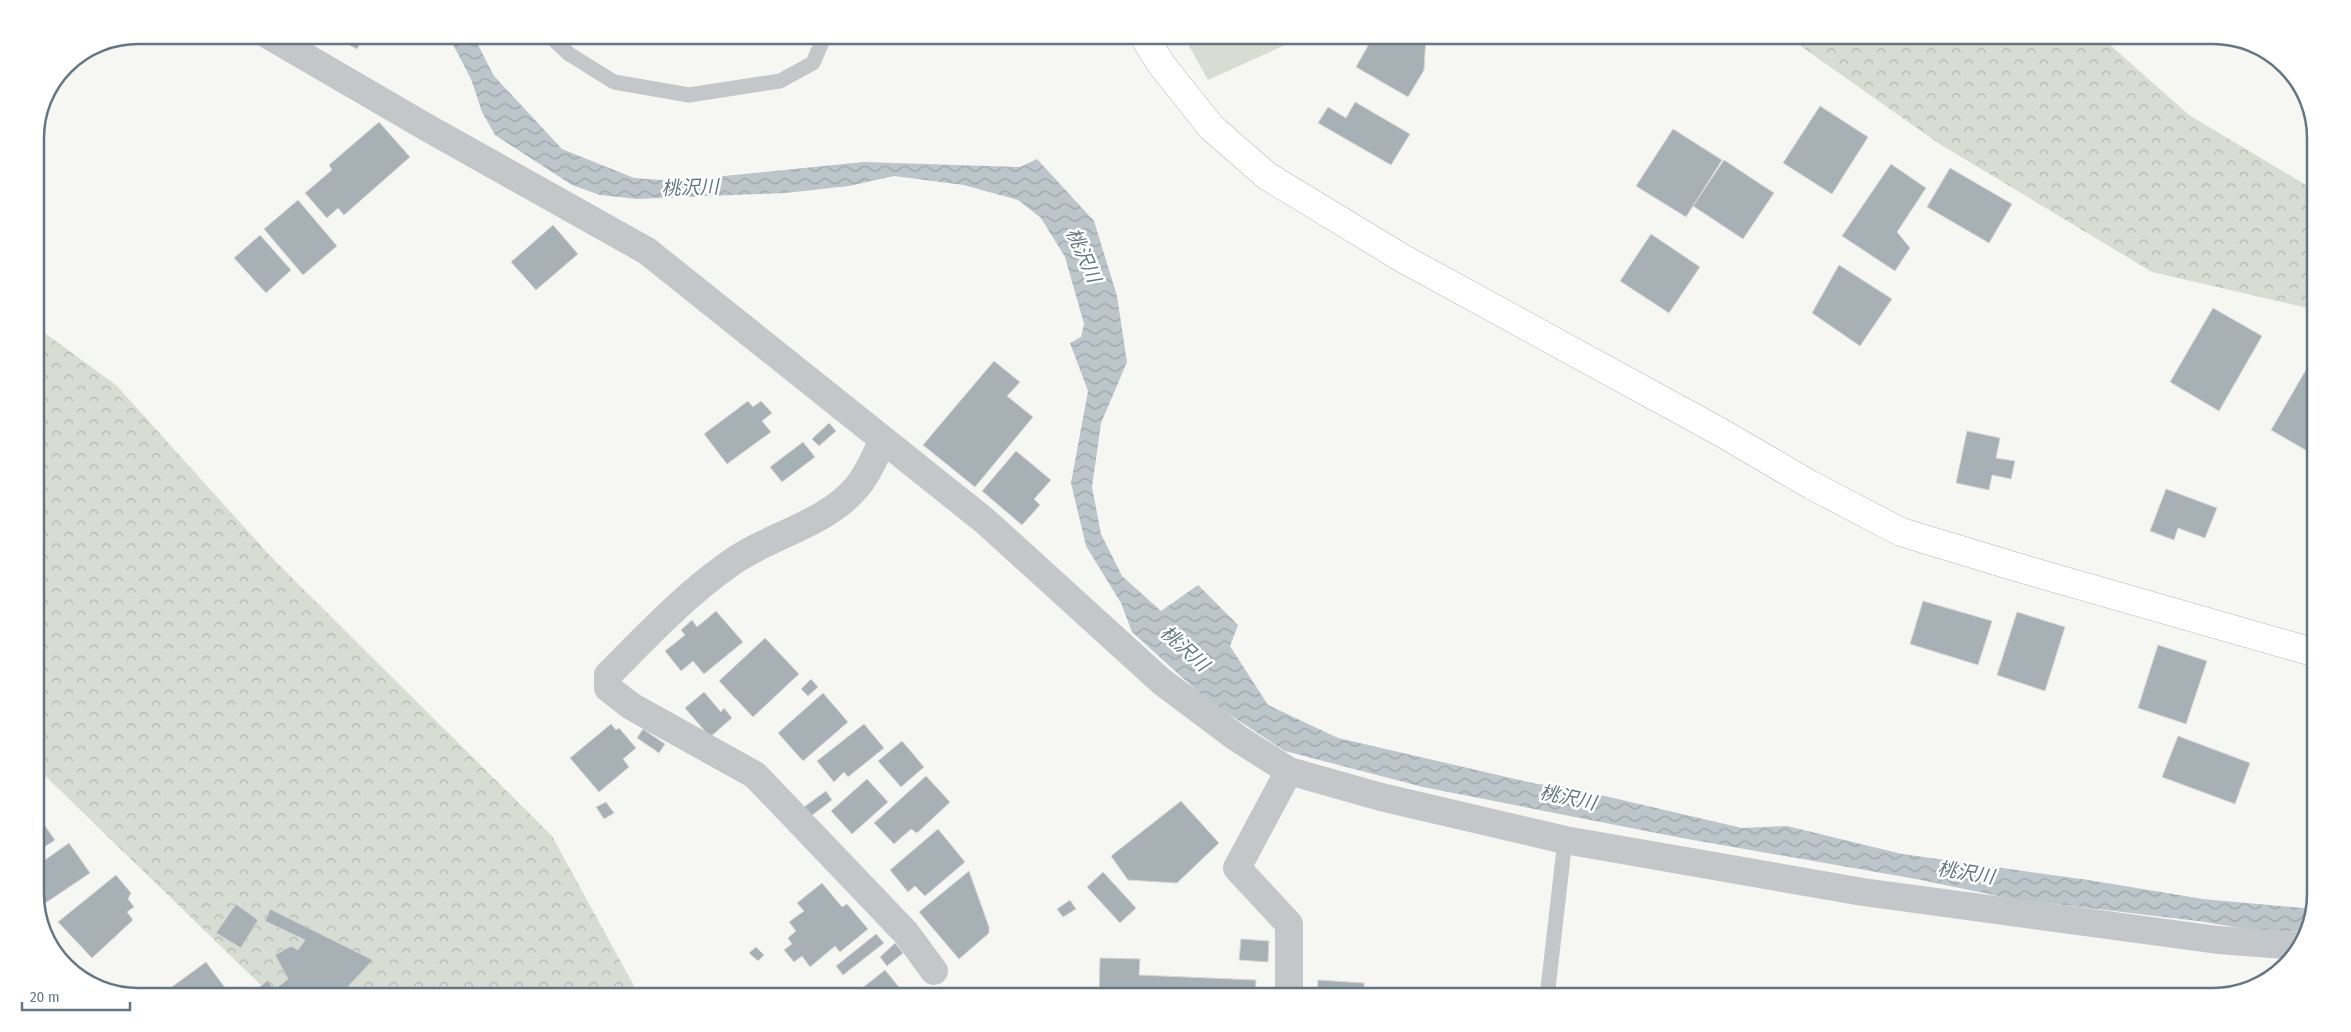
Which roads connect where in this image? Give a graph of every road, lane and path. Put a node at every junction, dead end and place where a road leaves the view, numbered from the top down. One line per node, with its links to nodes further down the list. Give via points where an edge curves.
1 (283, 44): 5 (street, via 647,251)
2 (558, 44): 3 (lane, via 614,82 689,95 780,81 813,63)
3 (821, 44)
4 (1149, 44): 6 (street, via 1211,127 1267,176 1402,258 1811,485 1901,532)
5 (882, 440): 7 (street, via 984,521 1161,681 1237,738); 10 (street, via 870,468 857,487 830,510 728,564 608,675 608,688 631,706 755,775 906,933)
6 (2307, 650)
7 (1289, 771): 8 (street, via 1381,797); 11 (street, via 1237,868 1289,924)
8 (1565, 840): 9 (street, via 1863,892 2218,940); 12 (lane)
9 (2292, 946)
10 (934, 971)
11 (1289, 988)
12 (1548, 988)

